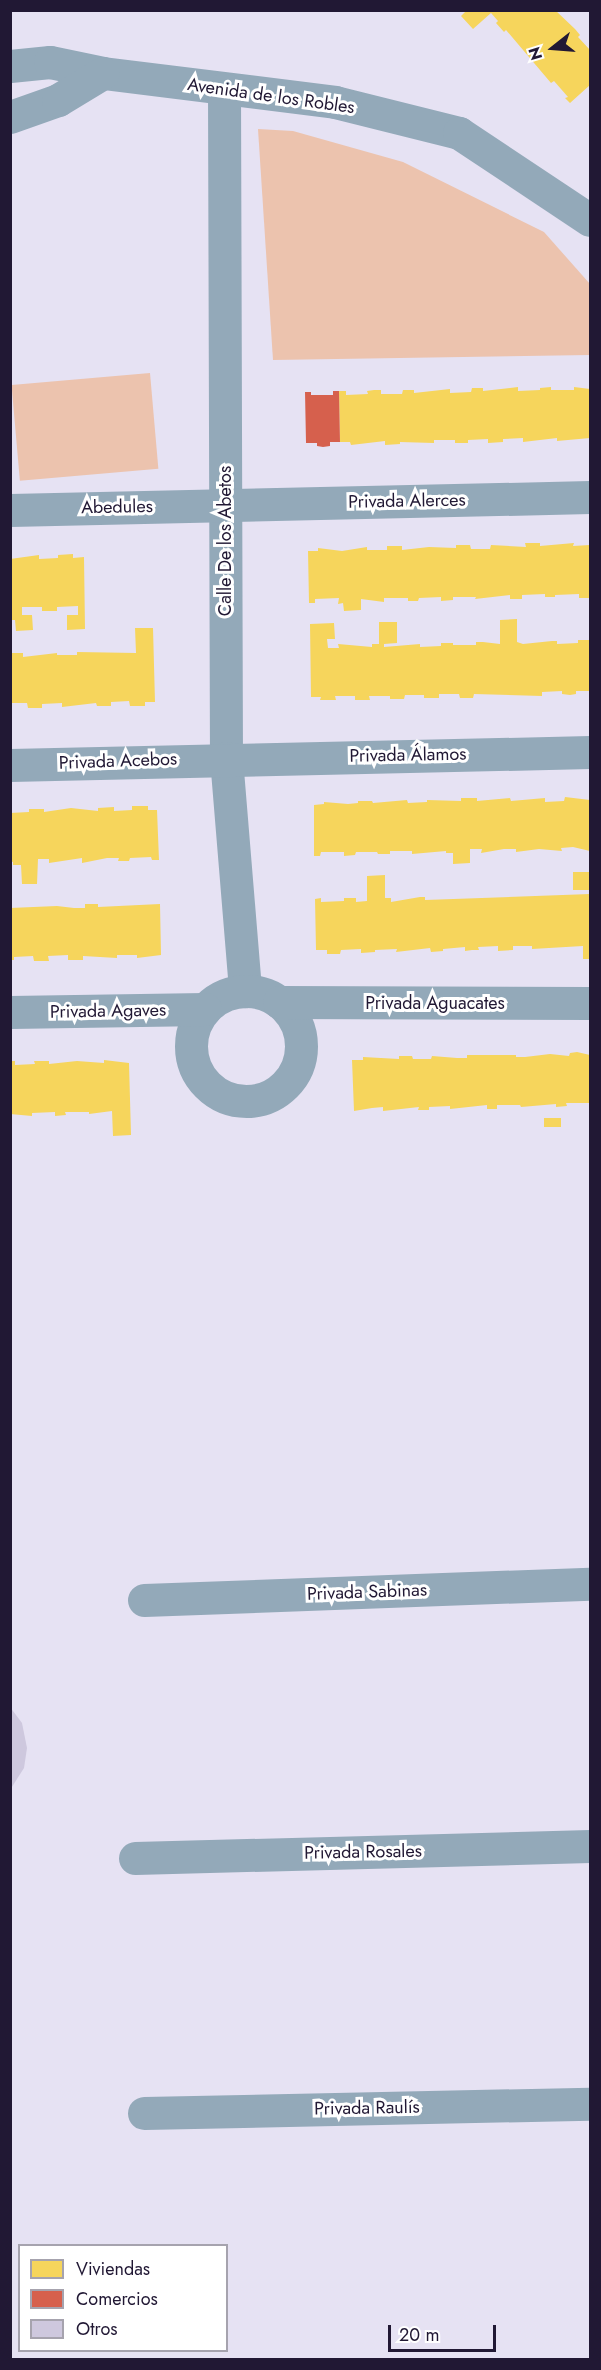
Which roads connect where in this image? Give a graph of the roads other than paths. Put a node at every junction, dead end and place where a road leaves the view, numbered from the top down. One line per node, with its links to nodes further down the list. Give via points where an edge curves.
1 (10, 66): 2 (street, Avenida de los Robles, via 50,62)
2 (103, 73): 3 (street, Avenida de los Robles); 4 (street, via 58,100)
3 (224, 89): 5 (street, Avenida de los Robles, via 335,102 459,133); 7 (street, Calle De los Abetos)
4 (10, 117)
5 (591, 220)
6 (591, 497): 7 (street, Privada Alerces)
7 (224, 505): 8 (street, Abedules); 10 (street, Calle De los Abetos)
8 (10, 510)
9 (591, 752): 10 (street, Privada Álamos)
10 (226, 758): 11 (street, Privada Acebos); 12 (street, Calle De los Abetos)
11 (10, 765)
12 (246, 991): 13 (street); 15 (street, via 223,996)
13 (279, 1002): 14 (street, Privada Aguacates); 15 (street, via 292,1017 300,1036 300,1057 293,1076 280,1090 261,1100 241,1102 221,1096 205,1084 194,1067 190,1047 194,1027)
14 (591, 1003)
15 (205, 1009): 16 (street, Privada Agaves)
16 (10, 1012)
17 (591, 1584): 18 (street, Privada Sabinas)
18 (144, 1600)
19 (591, 1846): 20 (street, Privada Rosales)
20 (135, 1858)
21 (591, 2103): 22 (street, Privada Raulís)
22 (144, 2113)

